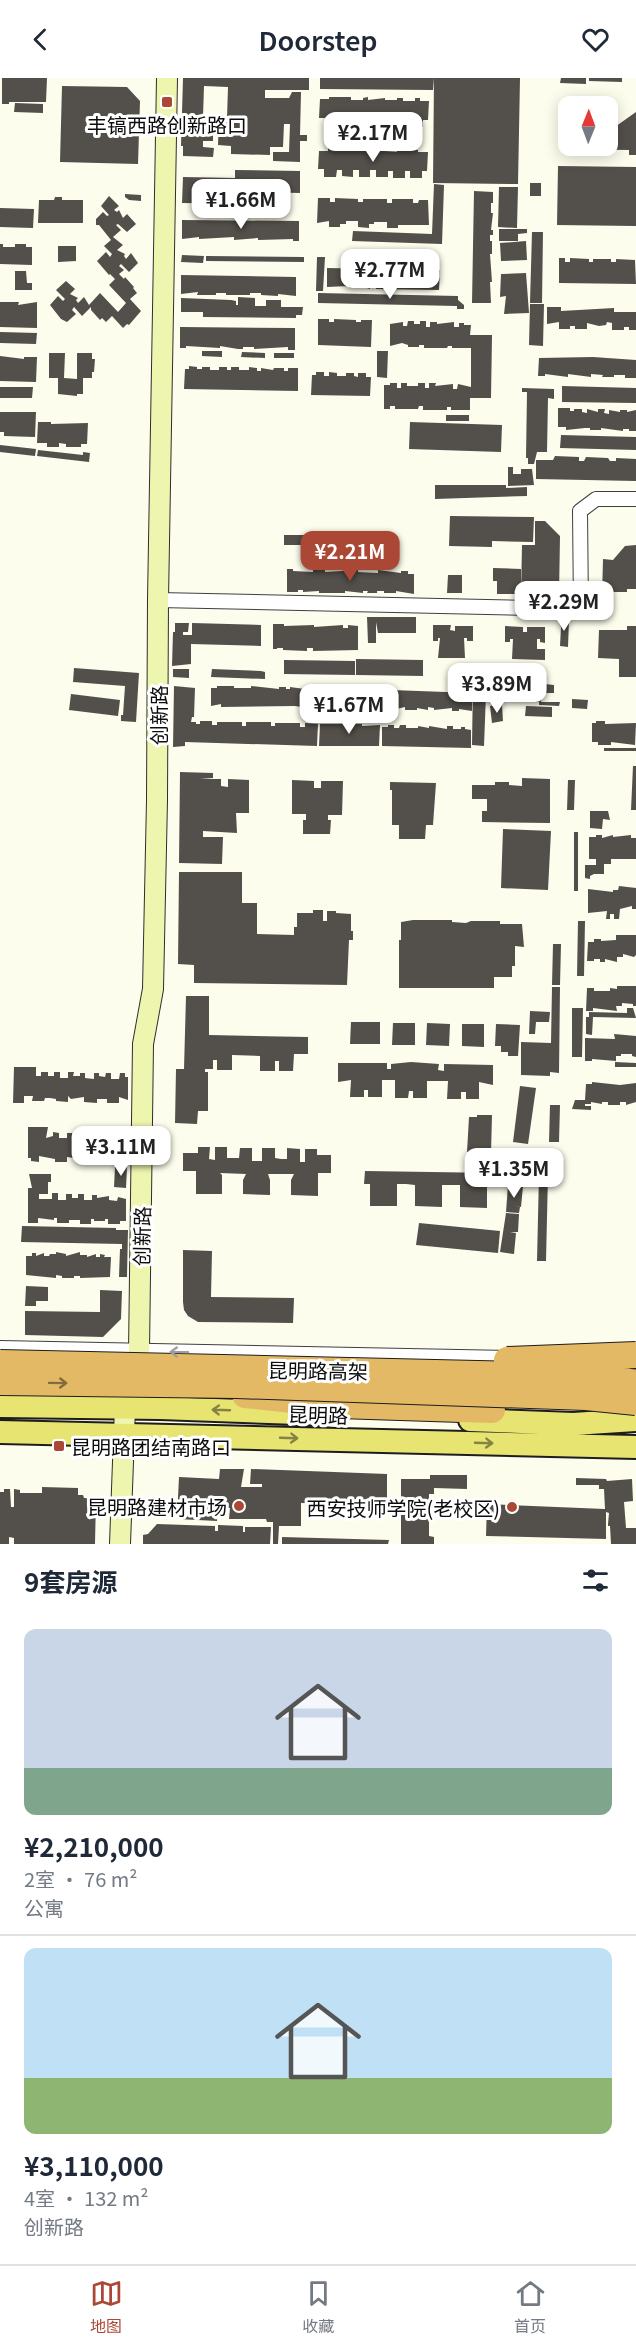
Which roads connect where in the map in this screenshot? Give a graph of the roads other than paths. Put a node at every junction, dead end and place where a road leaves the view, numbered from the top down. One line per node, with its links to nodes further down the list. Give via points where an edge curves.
1 (167, 78): 3 (street, 创新路)
2 (636, 499): 3 (street, via 596,498 580,510 581,609)
3 (158, 600): 5 (street, 创新路, via 153,989 144,1044)
4 (0, 1348): 5 (street)
5 (139, 1352): 7 (street, one-way to 5); 15 (street)
6 (636, 1357): 7 (street); 9 (highway, bridge, via 471,1362 372,1360)
7 (572, 1359): 17 (street)
8 (0, 1363): 9 (highway, 昆明路高架, bridge)
9 (299, 1369): 11 (highway, 昆明路高架, bridge)
10 (0, 1382): 12 (highway, 昆明路高架, one-way to 12, bridge)
11 (636, 1383)
12 (161, 1384): 13 (highway, 昆明路高架, bridge, via 586,1397); 16 (highway, bridge, via 339,1405)
13 (636, 1402)
14 (0, 1406): 15 (main road, 昆明路)
15 (125, 1407): 17 (main road, 昆明路, one-way to 15); 19 (street)
16 (636, 1418): 17 (main road, 昆明路)
17 (573, 1424)
18 (0, 1432): 19 (main road, 昆明路)
19 (123, 1433): 20 (main road, 昆明路, one-way to 20); 21 (street)
20 (636, 1447)
21 (120, 1544)

